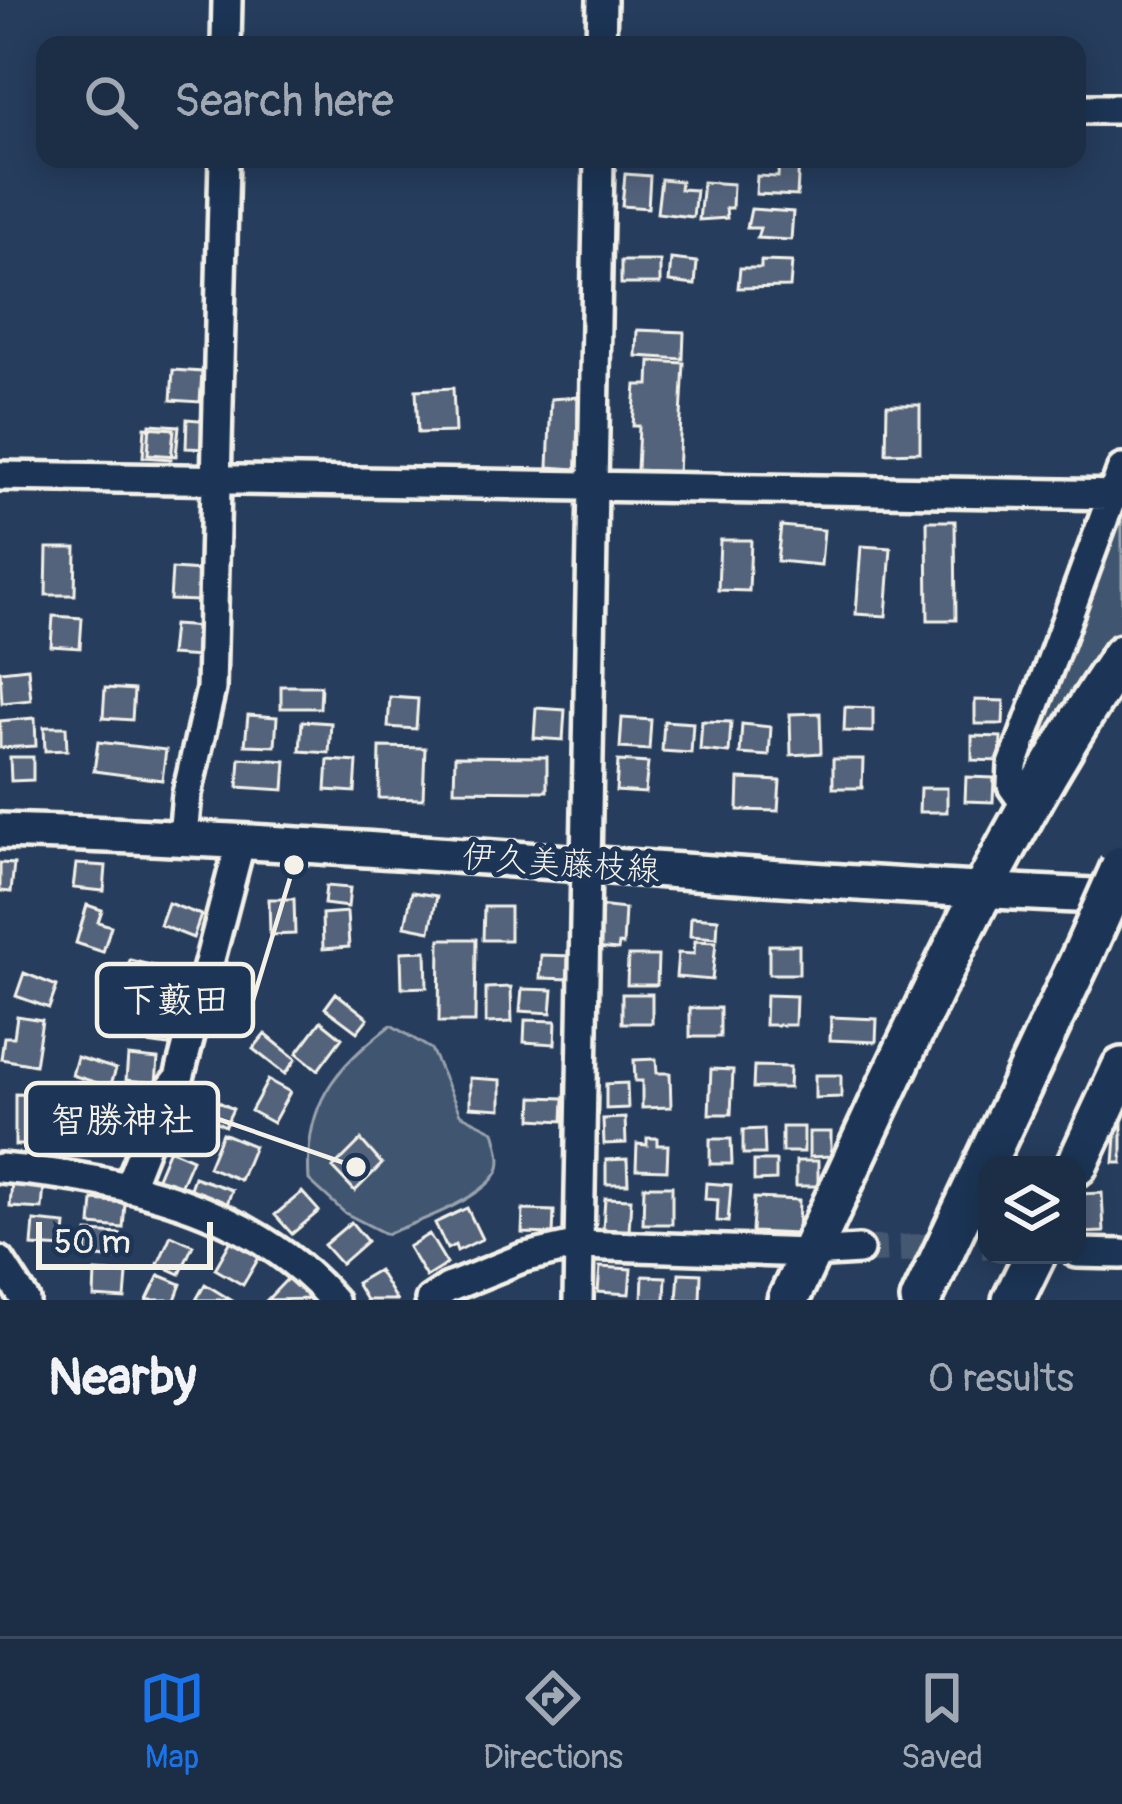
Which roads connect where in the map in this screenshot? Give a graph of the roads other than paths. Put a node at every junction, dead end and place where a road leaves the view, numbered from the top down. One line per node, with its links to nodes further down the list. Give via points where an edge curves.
1 (227, 0): 3 (street)
2 (602, 0): 4 (street)
3 (226, 36)
4 (601, 36)
5 (1086, 109): 6 (street)
6 (1122, 110)
7 (224, 168): 10 (street)
8 (599, 168): 12 (street)
9 (0, 476): 10 (street)
10 (219, 479): 12 (street); 16 (street, via 212,689)
11 (1119, 486): 12 (street); 14 (street, via 1012,765 1012,786)
12 (593, 487): 18 (street)
13 (1122, 655): 14 (highway)
14 (1027, 807): 20 (highway)
15 (0, 831): 16 (main road, 伊久美藤枝線)
16 (183, 836): 17 (main road, 伊久美藤枝線)
17 (241, 840): 18 (main road, 伊久美藤枝線); 25 (street, via 179,1078)
18 (586, 864): 20 (main road, 伊久美藤枝線); 26 (street)
19 (1122, 866): 38 (highway, bridge)
20 (980, 891): 21 (main road, 伊久美藤枝線); 29 (highway)
21 (1122, 897)
22 (1122, 1068): 23 (highway)
23 (1081, 1156)
24 (0, 1168): 25 (street)
25 (128, 1188): 34 (street, via 234,1222 308,1271)
26 (579, 1245): 29 (street); 35 (street, via 522,1258); 36 (street)
27 (859, 1250): 29 (street)
28 (1086, 1252): 30 (street)
29 (810, 1253): 37 (highway)
30 (1122, 1254)
31 (0, 1261): 33 (street)
32 (1031, 1264): 39 (highway)
33 (26, 1300)
34 (333, 1300)
35 (430, 1300)
36 (578, 1300)
37 (788, 1300)
38 (921, 1300)
39 (1013, 1300)

